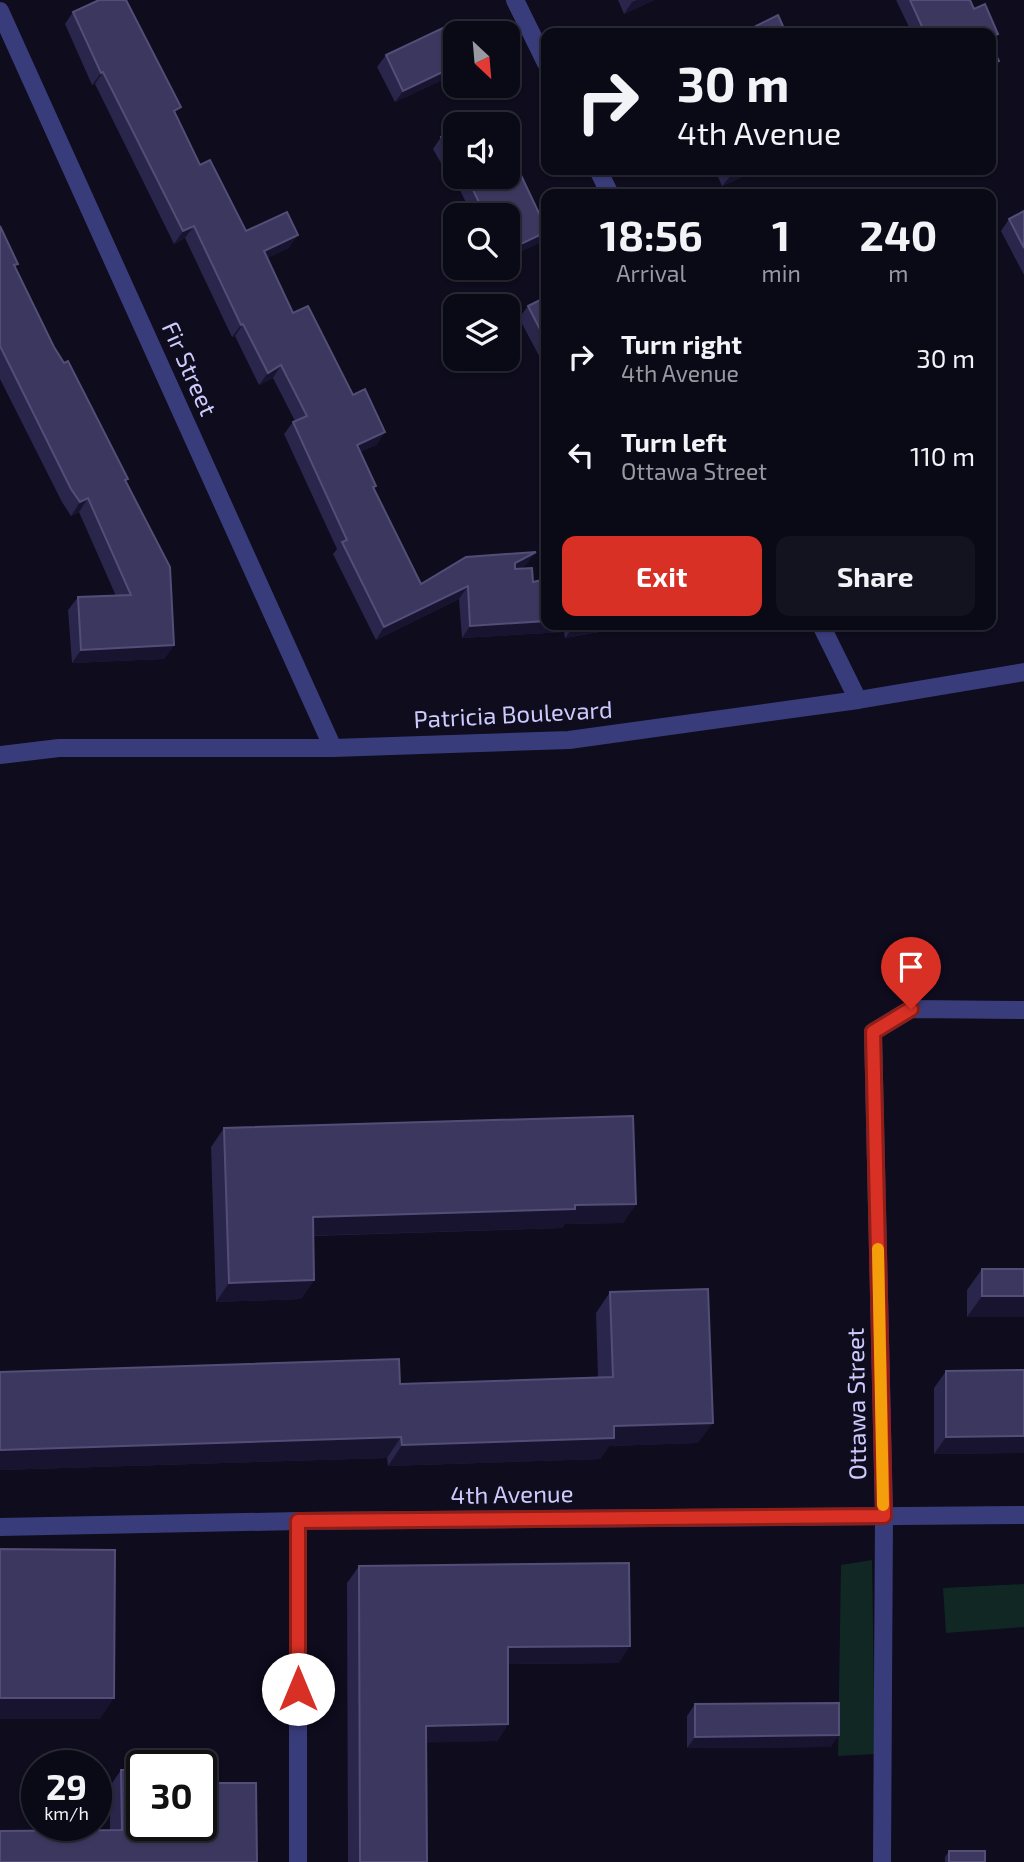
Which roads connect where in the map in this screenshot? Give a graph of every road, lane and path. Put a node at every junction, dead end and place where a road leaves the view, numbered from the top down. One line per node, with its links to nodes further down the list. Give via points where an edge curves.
1 (515, 0): 3 (street)
2 (0, 11): 7 (street, Fir Street)
3 (541, 54)
4 (824, 630): 6 (street)
5 (1024, 672): 6 (street, Patricia Boulevard)
6 (859, 700): 7 (street, Patricia Boulevard, via 569,740)
7 (333, 748): 8 (street, Patricia Boulevard, via 59,748)
8 (0, 755)
9 (1024, 1010): 10 (street, Ottawa Street, via 911,1009 873,1032)
10 (884, 1516): 11 (street, 4th Avenue); 12 (street, 4th Avenue); 15 (street, Ottawa Street)
11 (1024, 1516)
12 (298, 1521): 13 (street, 4th Avenue); 14 (street)
13 (0, 1527)
14 (298, 1862)
15 (882, 1862)

